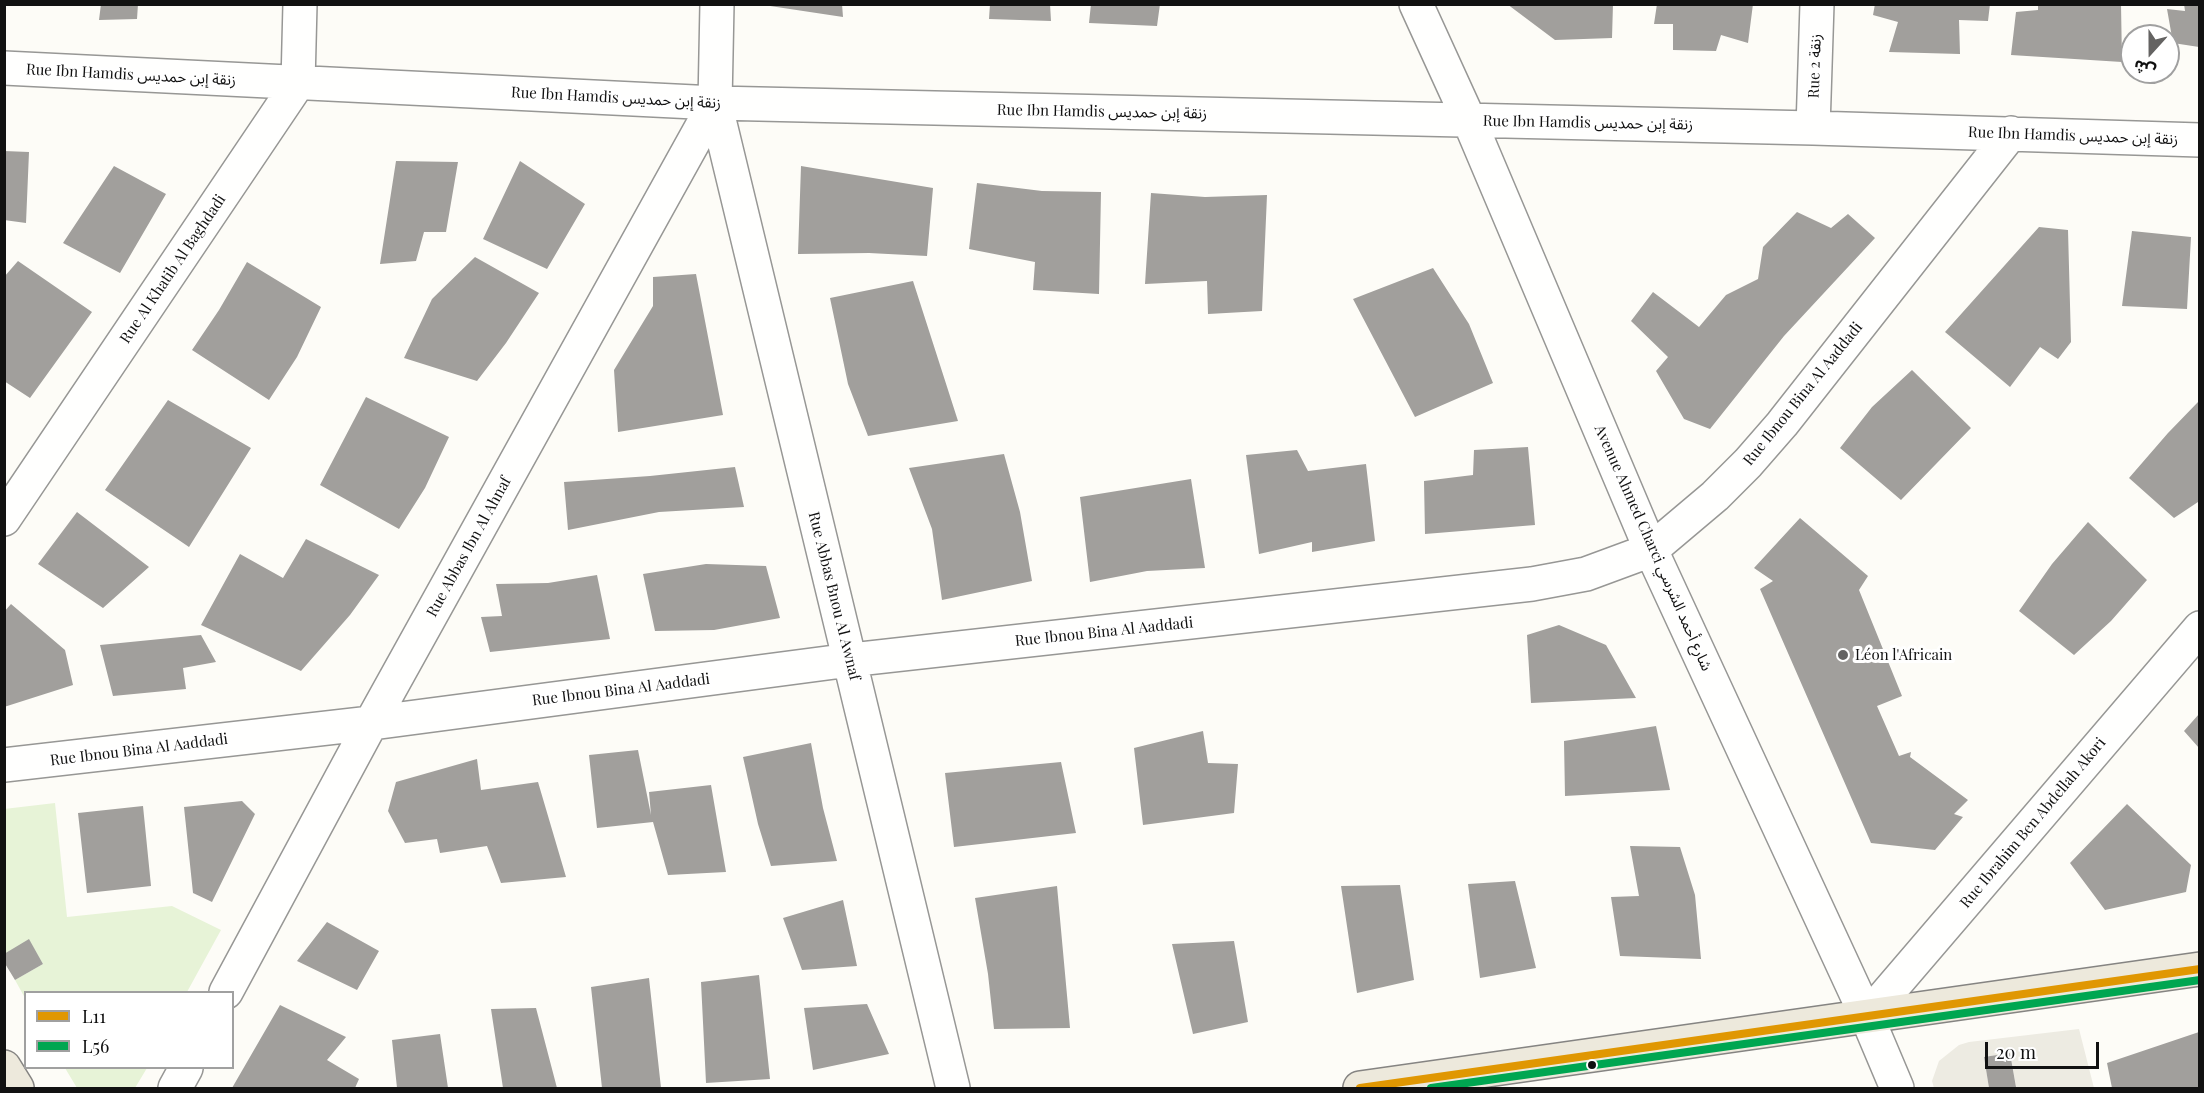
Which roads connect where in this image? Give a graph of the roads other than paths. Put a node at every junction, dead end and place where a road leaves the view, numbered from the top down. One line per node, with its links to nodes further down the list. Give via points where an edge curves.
1 (300, 4): 6 (street)
2 (717, 4): 7 (street)
3 (1416, 4): 8 (street, Avenue Ahmed Charci شارع أحمد الشرسي)
4 (1817, 4): 9 (street, Rue 2 زنقة)
5 (4, 68): 6 (street, Rue Ibn Hamdis زنقة إبن حمديس)
6 (298, 83): 7 (street, Rue Ibn Hamdis زنقة إبن حمديس); 12 (street, Rue Al Khatib Al Baghdadi)
7 (716, 103): 8 (street, Rue Ibn Hamdis زنقة إبن حمديس); 15 (street, Rue Abbas Bnou Al Awnaf); 16 (street, Rue Abbas Ibn Al Ahnaf)
8 (1469, 120): 9 (street, Rue Ibn Hamdis زنقة إبن حمديس); 13 (street, Avenue Ahmed Charci شارع أحمد الشرسي)
9 (1813, 128): 10 (street, Rue Ibn Hamdis زنقة إبن حمديس)
10 (2011, 133): 11 (street, Rue Ibn Hamdis زنقة إبن حمديس); 13 (street, Rue Ibnou Bina Al Aaddadi, via 1782,424 1715,496)
11 (2199, 140)
12 (4, 519)
13 (1651, 550): 15 (street, Rue Ibnou Bina Al Aaddadi, via 1586,574 1532,584); 20 (street, Avenue Ahmed Charci شارع أحمد الشرسي)
14 (2199, 628): 20 (street, Rue Ibrahim Ben Abdellah Akori)
15 (850, 660): 16 (street, Rue Ibnou Bina Al Aaddadi); 25 (street, Rue Abbas Bnou Al Awnaf)
16 (371, 723): 17 (street, Rue Ibnou Bina Al Aaddadi); 19 (street, Rue Abbas Ibn Al Ahnaf)
17 (4, 765)
18 (2199, 969): 20 (main road)
19 (227, 991)
20 (1867, 1017): 26 (main road); 27 (street, Avenue Ahmed Charci شارع أحمد الشرسي)
21 (4, 1067): 23 (main road)
22 (185, 1069): 24 (street)
23 (17, 1089)
24 (175, 1089)
25 (953, 1089)
26 (1360, 1089)
27 (1897, 1089)

